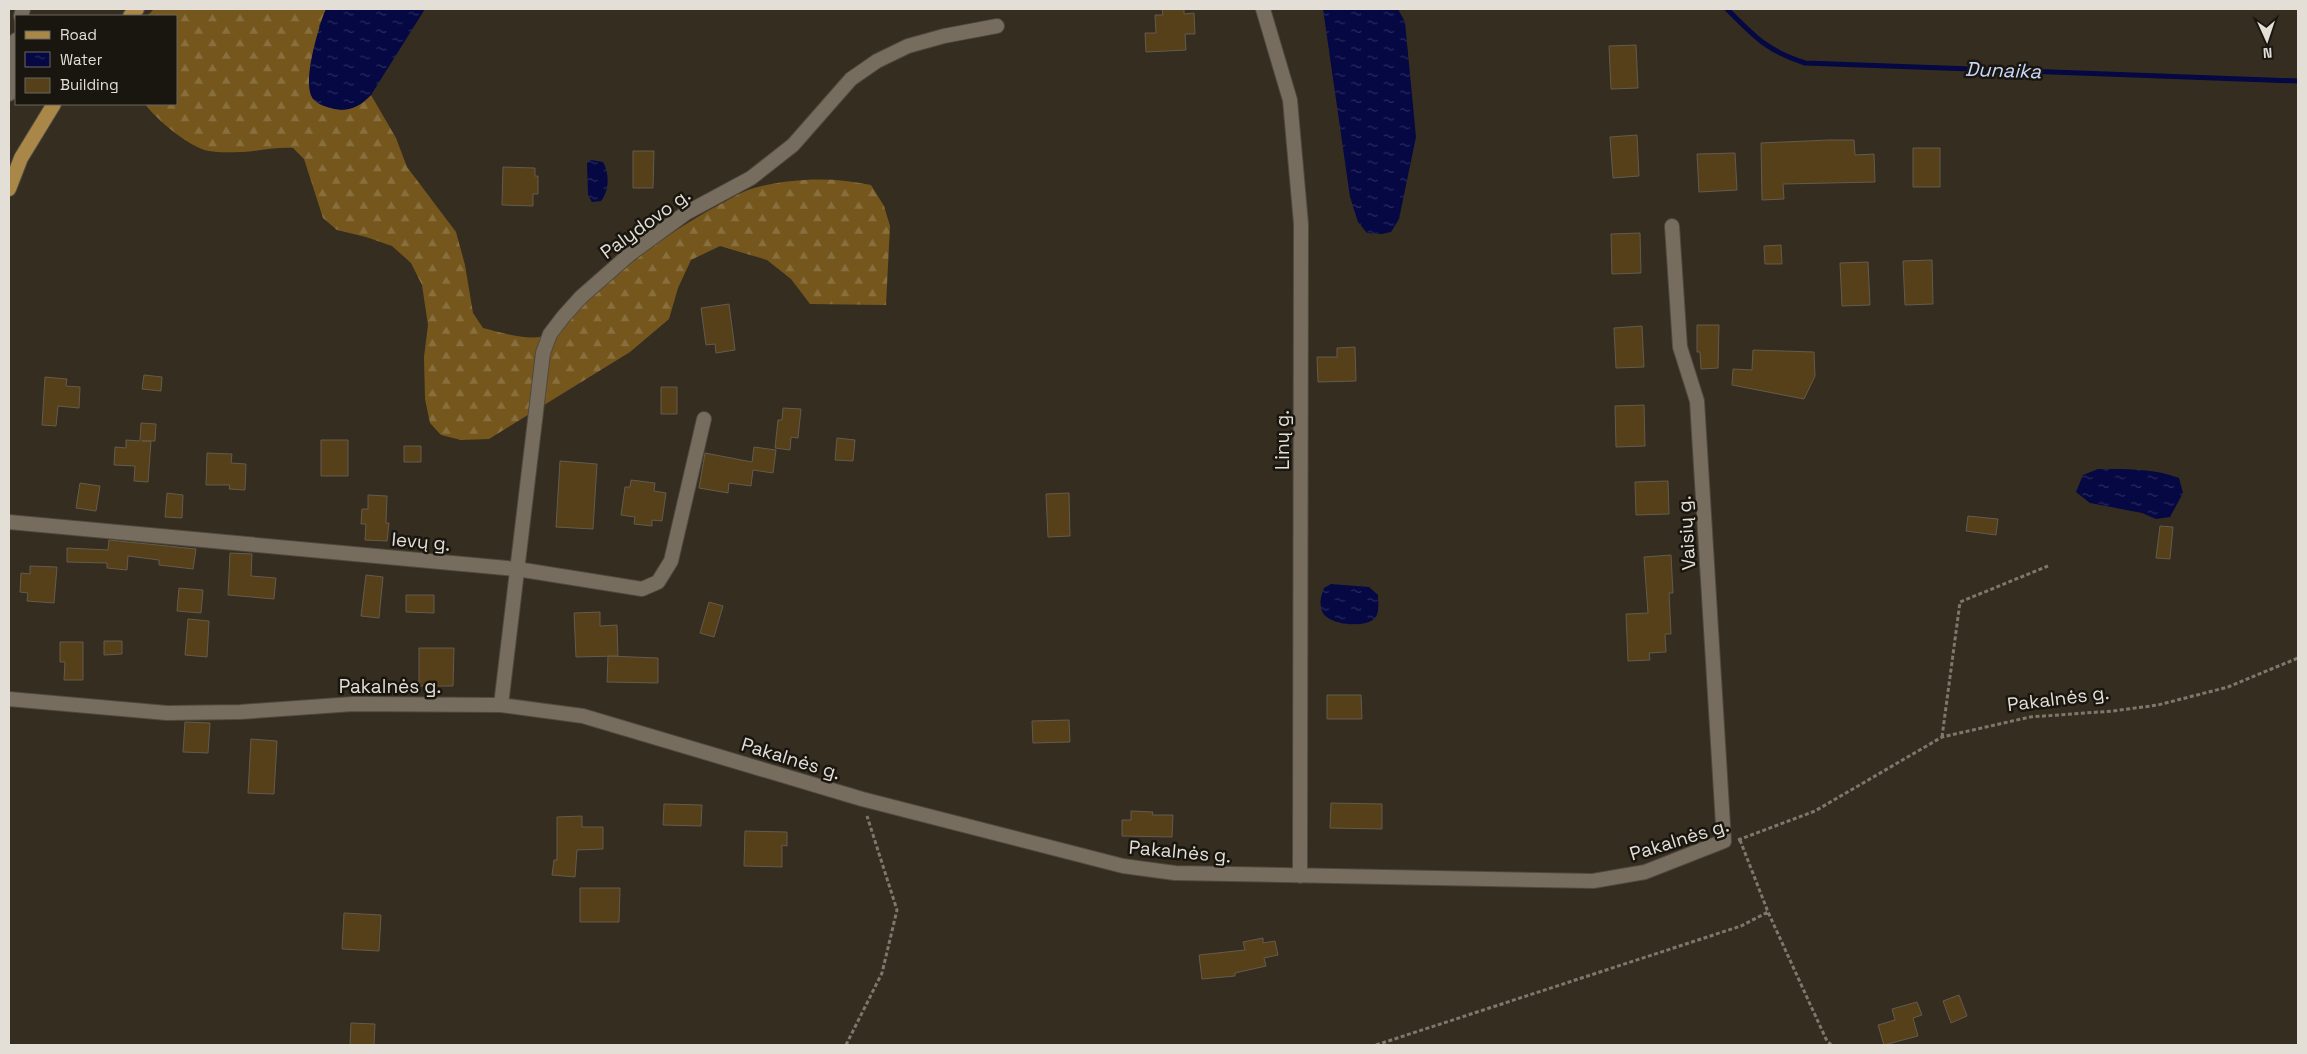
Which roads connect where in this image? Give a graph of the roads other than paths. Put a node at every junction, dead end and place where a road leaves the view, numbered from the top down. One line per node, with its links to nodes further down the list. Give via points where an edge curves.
1 (1263, 9): 15 (street, Linų g., via 1290,100 1301,224)
2 (997, 26): 11 (street, Palydovo g., via 908,46 877,61 851,79 786,150 751,178 686,213 630,254 562,317 550,334 543,353)
3 (15, 46): 4 (street)
4 (12, 66): 5 (street)
5 (9, 94)
6 (53, 105): 7 (main road, via 21,158)
7 (9, 189)
8 (1672, 226): 14 (street, Vaisių g., via 1680,347 1697,401)
9 (704, 419): 11 (street, Ievų g., via 671,561 658,582 642,589)
10 (9, 522): 11 (street, Ievų g.)
11 (517, 569): 13 (street, Palydovo g.)
12 (9, 699): 13 (street, Pakalnės g., via 167,713 240,712 353,704)
13 (501, 705): 15 (street, Pakalnės g., via 583,716 862,798 1123,866 1175,874)
14 (1724, 842): 15 (street, Pakalnės g., via 1646,872 1593,881)
15 (1300, 876)

